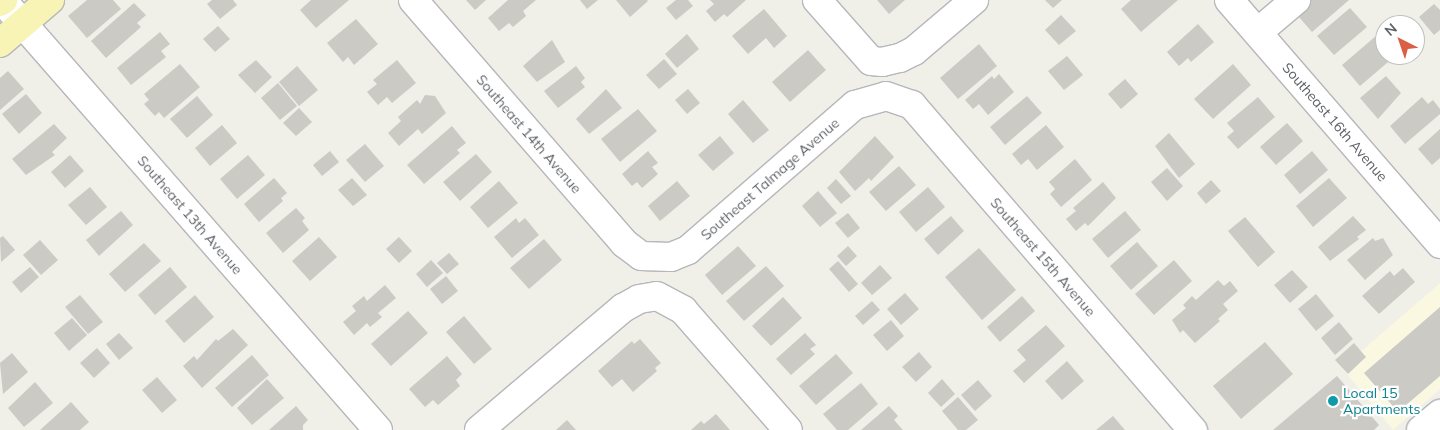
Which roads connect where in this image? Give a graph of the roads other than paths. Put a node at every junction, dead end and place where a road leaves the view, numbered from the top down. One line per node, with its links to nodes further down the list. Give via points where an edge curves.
1 (50, 0): 8 (main road)
2 (413, 0): 13 (street, Southeast 14th Avenue, via 624,243 641,256)
3 (817, 0): 4 (street, via 871,61 882,62 914,51)
4 (974, 0)
5 (1229, 0): 9 (street, Southeast 16th Avenue)
6 (1296, 0): 9 (street)
7 (2, 1): 8 (street, Southeast 13th Avenue)
8 (23, 23): 10 (main road); 15 (street, Southeast 13th Avenue)
9 (1258, 32): 12 (street, Southeast 16th Avenue)
10 (0, 43)
11 (886, 96): 13 (street, Southeast Talmage Avenue, via 855,105 688,250 671,257); 18 (street, Southeast 15th Avenue, via 912,105)
12 (1440, 244)
13 (653, 257)
14 (1440, 414): 19 (street)
15 (378, 430)
16 (479, 430): 17 (street, via 623,308 657,296 683,310)
17 (788, 430)
18 (1193, 430)
19 (1421, 430)

